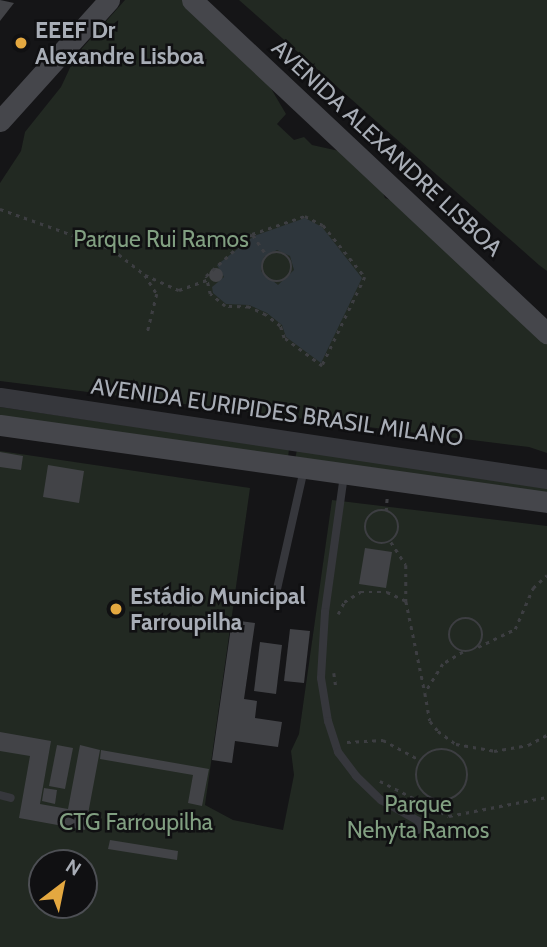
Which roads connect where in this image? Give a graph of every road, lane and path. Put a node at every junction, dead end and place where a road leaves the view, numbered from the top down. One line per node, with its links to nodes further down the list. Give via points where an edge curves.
1 (109, 0): 3 (main road)
2 (192, 0): 10 (main road, AVENIDA ALEXANDRE LISBOA)
3 (0, 121)
4 (0, 209): 7 (path, via 112,249)
5 (252, 234): 6 (path); 8 (path, via 209,269); 8 (path, via 288,220 312,217 365,277 322,366 284,338 280,326 266,315 249,307 225,306 210,294)
6 (267, 256): 6 (path, via 266,276 277,283 284,281 292,270 288,258 277,253)
7 (145, 275): 8 (path, via 179,290); 9 (path, via 157,294)
8 (208, 279)
9 (148, 331)
10 (547, 334)
11 (0, 397): 15 (street, AVENIDA EURIPIDES BRASIL MILANO)
12 (0, 425): 13 (main road)
13 (305, 466): 14 (main road); 21 (lane)
14 (344, 472): 17 (main road); 42 (lane, via 325,612 321,678 328,721 338,752 356,776 381,800 420,822)
15 (547, 479)
16 (387, 495): 18 (path)
17 (547, 502)
18 (386, 511): 19 (path, via 398,522 398,533); 19 (path, via 370,515 365,530 374,542)
19 (391, 542): 22 (path, via 406,565)
20 (547, 575): 24 (path, via 533,588 514,629)
21 (277, 589)
22 (406, 601): 23 (path, via 387,592 360,592 344,601); 27 (path)
23 (337, 615)
24 (478, 647): 25 (path); 25 (path, via 481,628 463,619 453,625 449,636 453,646)
25 (463, 652): 27 (path, via 443,664)
26 (333, 664): 28 (path)
27 (425, 693): 32 (path, via 430,721)
28 (337, 695)
29 (345, 735): 31 (path)
30 (547, 735): 32 (path, via 504,750)
31 (347, 742): 34 (path); 35 (path, via 383,740)
32 (456, 744): 33 (path)
33 (453, 752): 35 (path, via 432,750); 40 (path, via 467,768 466,785 447,801)
34 (354, 754)
35 (420, 760): 40 (path, via 415,778)
36 (371, 774): 41 (path)
37 (0, 795): 38 (lane)
38 (11, 797)
39 (547, 797): 41 (path, via 449,816)
40 (430, 799): 41 (path)
41 (426, 807)
42 (415, 836)

